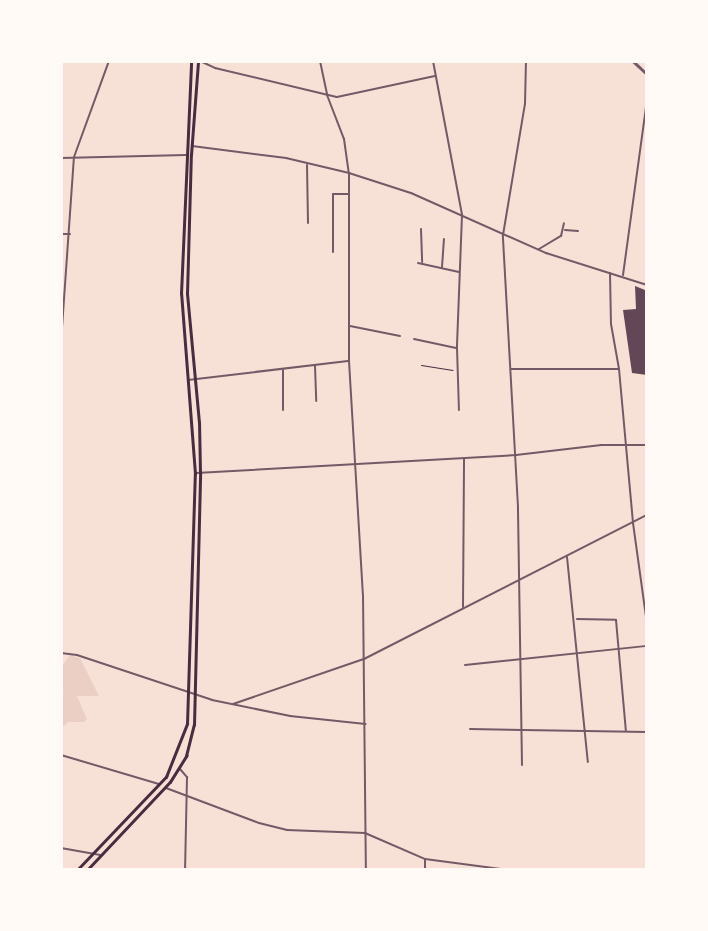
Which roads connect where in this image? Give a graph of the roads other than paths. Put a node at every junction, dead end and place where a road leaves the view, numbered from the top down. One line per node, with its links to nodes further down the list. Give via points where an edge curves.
1 (109, 61): 16 (street)
2 (191, 61): 13 (main road)
3 (199, 61): 10 (street); 12 (main road)
4 (320, 61): 10 (street)
5 (433, 61): 9 (street)
6 (526, 61): 31 (street, via 525,104)
7 (633, 61): 8 (street)
8 (647, 74)
9 (436, 76): 10 (street, via 337,97); 21 (street)
10 (327, 95): 19 (street, via 344,139)
11 (647, 99): 38 (street)
12 (192, 146): 13 (street); 15 (main road); 18 (street)
13 (186, 147): 14 (main road)
14 (185, 155): 15 (street); 16 (street); 22 (main road)
15 (191, 155): 23 (main road)
16 (74, 157): 17 (street); 30 (street)
17 (61, 158)
18 (307, 164): 19 (street); 24 (street)
19 (349, 173): 20 (street); 21 (street)
20 (350, 195): 34 (street, via 333,195); 44 (street)
21 (462, 215): 31 (street); 36 (street)
22 (183, 223): 23 (main road); 42 (main road)
23 (190, 223): 43 (main road)
24 (308, 223)
25 (564, 223): 27 (street)
26 (421, 229): 35 (street, via 420,263)
27 (564, 230): 28 (street); 33 (street)
28 (578, 231)
29 (61, 234): 30 (street)
30 (71, 234): 41 (street)
31 (503, 235): 33 (street); 52 (street)
32 (444, 239): 35 (street)
33 (538, 250): 37 (street)
34 (333, 253)
35 (442, 268): 36 (street)
36 (460, 272): 48 (street)
37 (610, 272): 38 (street); 53 (street, via 611,324)
38 (623, 276): 39 (street)
39 (647, 285)
40 (61, 286): 41 (street)
41 (66, 286): 47 (street)
42 (181, 294): 43 (main road); 55 (main road)
43 (187, 294): 54 (main road)
44 (349, 326): 45 (street); 49 (street)
45 (400, 336)
46 (414, 339): 48 (street)
47 (61, 342)
48 (457, 348): 58 (street)
49 (349, 361): 50 (street); 63 (street)
50 (315, 365): 51 (street); 56 (street)
51 (283, 369): 54 (street); 57 (street)
52 (510, 369): 53 (street); 61 (street)
53 (619, 369): 59 (street)
54 (195, 379): 55 (street); 64 (main road)
55 (188, 380): 65 (main road)
56 (316, 401)
57 (283, 410)
58 (459, 410)
59 (626, 444): 60 (street); 61 (street); 67 (street)
60 (647, 445)
61 (516, 455): 62 (street); 69 (street)
62 (464, 458): 63 (street); 72 (street)
63 (353, 466): 64 (street); 79 (street)
64 (200, 473): 65 (street); 71 (main road)
65 (195, 474): 70 (main road)
66 (647, 515): 67 (street)
67 (633, 523): 68 (street); 74 (street)
68 (567, 556): 69 (street); 73 (street)
69 (517, 582): 72 (street); 80 (street)
70 (190, 588): 71 (main road); 82 (main road)
71 (196, 588): 83 (main road)
72 (463, 608): 79 (street)
73 (575, 619): 76 (street, via 614,618); 78 (street)
74 (647, 624)
75 (647, 646): 76 (street)
76 (619, 648): 78 (street); 89 (street)
77 (61, 653): 82 (street)
78 (578, 653): 80 (street); 88 (street)
79 (364, 659): 84 (street); 85 (street)
80 (520, 659): 81 (street); 87 (street)
81 (465, 665)
82 (189, 694): 83 (street); 95 (main road, via 182,742)
83 (196, 696): 84 (street); 94 (main road, via 192,735)
84 (233, 704): 85 (street, via 294,717)
85 (366, 724): 98 (street)
86 (470, 729): 87 (street)
87 (522, 730): 88 (street); 93 (street)
88 (585, 731): 89 (street); 92 (street)
89 (626, 732): 90 (street)
90 (647, 732)
91 (61, 755): 95 (street)
92 (588, 762)
93 (522, 765)
94 (179, 769): 96 (main road); 97 (street, via 187,777)
95 (160, 785): 100 (main road)
96 (165, 788): 97 (street); 101 (main road)
97 (187, 796): 98 (street, via 287,830); 106 (street)
98 (365, 833): 102 (street); 107 (street)
99 (61, 848): 100 (street)
100 (93, 853): 101 (street); 104 (main road)
101 (100, 855): 105 (main road)
102 (425, 859): 103 (street); 108 (street)
103 (471, 868): 109 (street)
104 (77, 870)
105 (87, 870)
106 (185, 870)
107 (366, 870)
108 (425, 870)
109 (508, 870)

